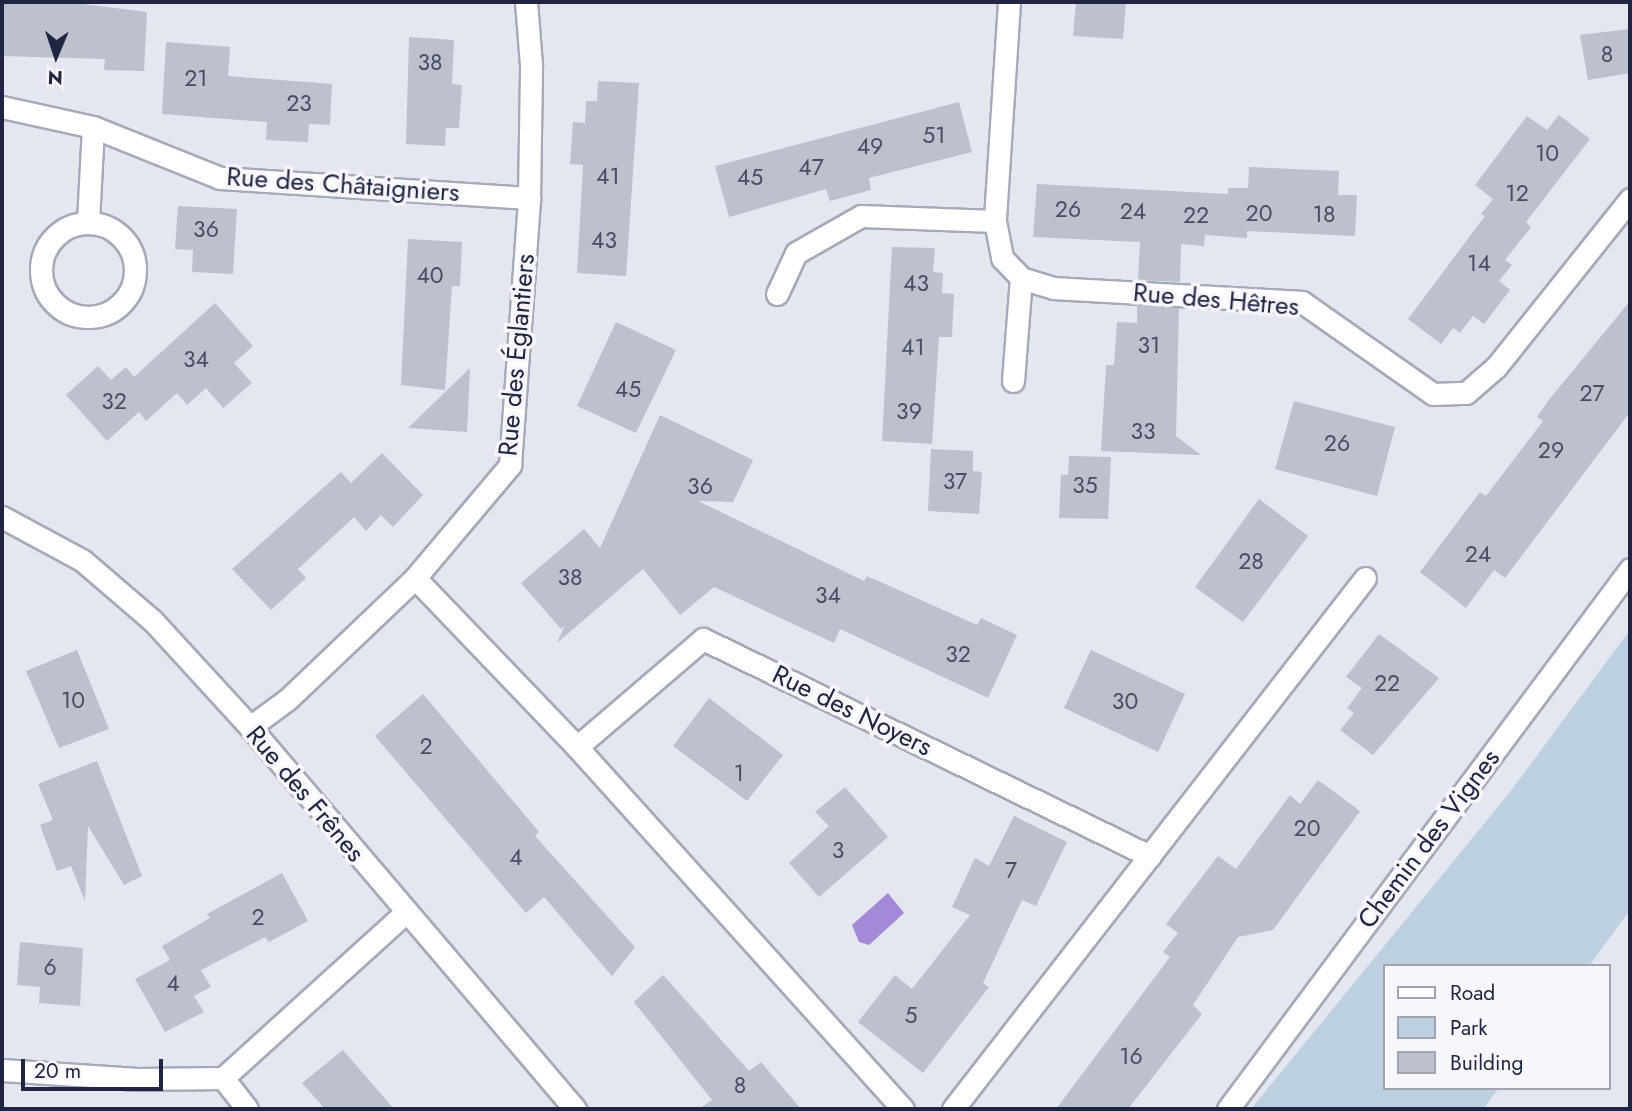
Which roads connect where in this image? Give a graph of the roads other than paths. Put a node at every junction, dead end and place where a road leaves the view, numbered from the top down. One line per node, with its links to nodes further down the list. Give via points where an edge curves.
1 (526, 2): 5 (street, Rue des Églantiers, via 531,65)
2 (1009, 2): 7 (street)
3 (2, 107): 4 (street, Rue des Châtaigniers)
4 (93, 127): 5 (street, Rue des Châtaigniers, via 220,178); 8 (street)
5 (529, 198): 14 (street, Rue des Églantiers, via 510,465)
6 (1630, 199): 9 (street, Rue des Hêtres, via 1496,366 1466,393 1433,394 1302,303 1054,288)
7 (995, 221): 9 (street, via 1002,257); 10 (street, via 861,216 796,253)
8 (88, 222): 8 (street, via 59,232 48,244 40,274 53,302 81,316 96,316 122,301 134,274 133,258 122,239 103,225)
9 (1021, 278): 11 (street)
10 (776, 294)
11 (1013, 381)
12 (2, 517): 16 (street, Rue des Frênes, via 82,560 153,621)
13 (1630, 569): 26 (street, Chemin des Vignes)
14 (415, 578): 16 (street, Rue des Églantiers, via 288,699); 17 (street)
15 (1365, 578): 18 (street)
16 (250, 727): 19 (street, Rue des Frênes)
17 (576, 747): 18 (street, Rue des Noyers, via 704,639); 24 (street)
18 (1150, 856): 25 (street)
19 (405, 914): 21 (street); 23 (street, Rue des Frênes)
20 (2, 1070): 21 (street, via 138,1079)
21 (223, 1078): 22 (street)
22 (247, 1109)
23 (576, 1109)
24 (903, 1109)
25 (953, 1109)
26 (1228, 1109)

